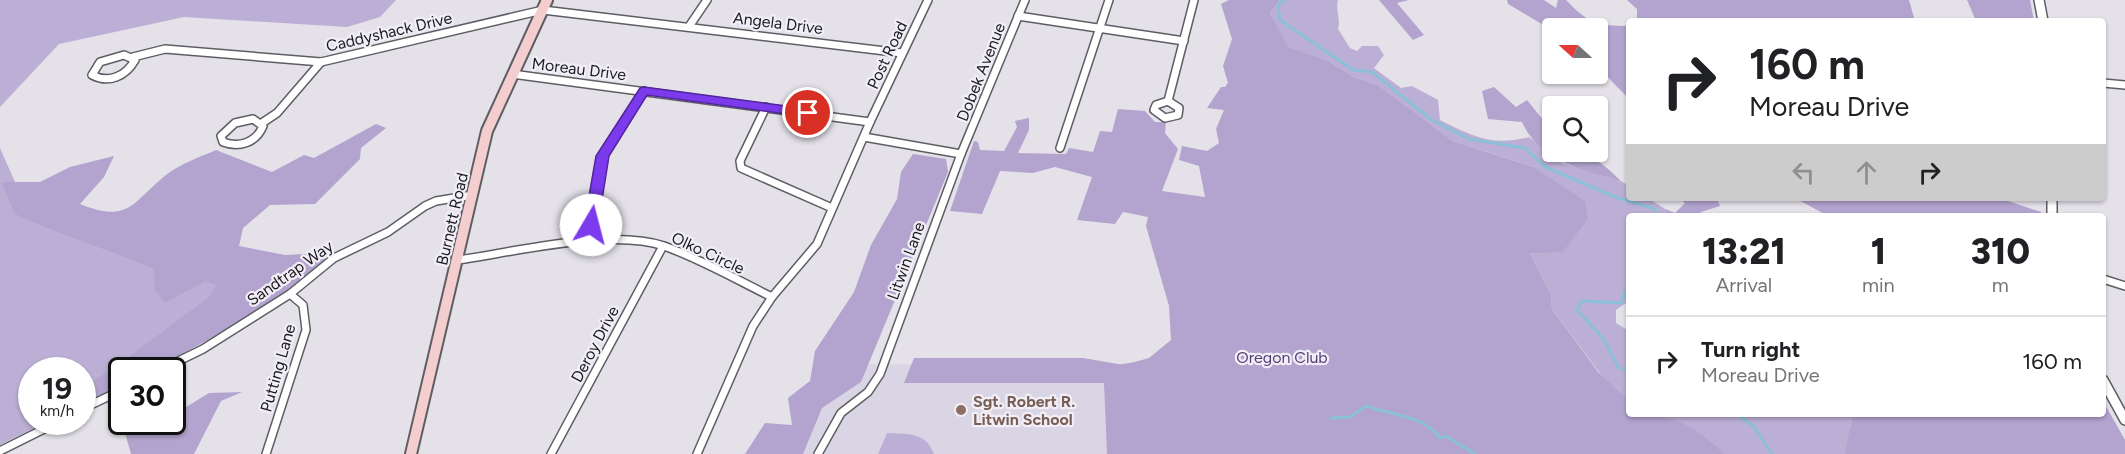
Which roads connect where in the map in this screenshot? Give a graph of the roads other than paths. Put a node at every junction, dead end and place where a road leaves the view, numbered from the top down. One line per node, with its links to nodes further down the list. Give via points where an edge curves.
1 (707, 0): 10 (street)
2 (928, 0): 13 (street, Post Road)
3 (1025, 0): 8 (street, Dobek Avenue)
4 (1109, 0): 11 (street)
5 (1194, 0): 12 (street)
6 (2039, 0): 9 (street)
7 (545, 5): 10 (street, Angela Drive); 15 (street, Caddyshack Drive); 16 (main road, Burnett Road)
8 (1018, 16): 11 (street); 26 (street, Dobek Avenue)
9 (2042, 18)
10 (690, 26): 13 (street, Angela Drive)
11 (1099, 28): 12 (street); 25 (street)
12 (1184, 41): 20 (street)
13 (902, 53): 22 (street, Post Road)
14 (133, 57): 14 (street, Caddyshack Drive, via 104,60 94,67 92,75 105,79 120,75 131,68); 15 (street, Caddyshack Drive, via 165,49)
15 (321, 62): 23 (street, via 277,113)
16 (511, 74): 19 (street, Moreau Drive); 27 (main road, Burnett Road, via 487,131)
17 (2106, 83): 18 (street)
18 (2125, 85)
19 (644, 91): 21 (street, Moreau Drive); 29 (street, via 603,156)
20 (1168, 101)
21 (766, 107): 22 (street, Moreau Drive); 28 (street, via 740,161 741,168)
22 (870, 122): 24 (street)
23 (262, 123): 23 (street, via 253,119 240,121 224,132 222,140 228,145 248,142 262,130)
24 (864, 137): 26 (street); 28 (street)
25 (1060, 148)
26 (961, 154): 45 (street, Litwin Lane, via 880,374 868,392 841,413)
27 (473, 195): 31 (main road, Burnett Road); 34 (street, Sandtrap Way, via 425,206 388,232 333,258)
28 (832, 208): 35 (street, via 817,244)
29 (588, 244): 30 (street, Olko Circle, via 645,241); 31 (street, Olko Circle)
30 (663, 246): 35 (street, Olko Circle); 43 (street, Deroy Drive)
31 (458, 260): 42 (main road, Burnett Road)
32 (2106, 280): 33 (street)
33 (2125, 286)
34 (290, 294): 36 (street, Sandtrap Way); 41 (street, Putting Lane, via 303,305 306,330)
35 (772, 297): 44 (street, via 753,326)
36 (186, 357)
37 (2106, 385): 38 (street)
38 (2125, 420)
39 (32, 435): 40 (street)
40 (0, 451)
41 (266, 454)
42 (411, 454)
43 (550, 454)
44 (696, 454)
45 (818, 454)

